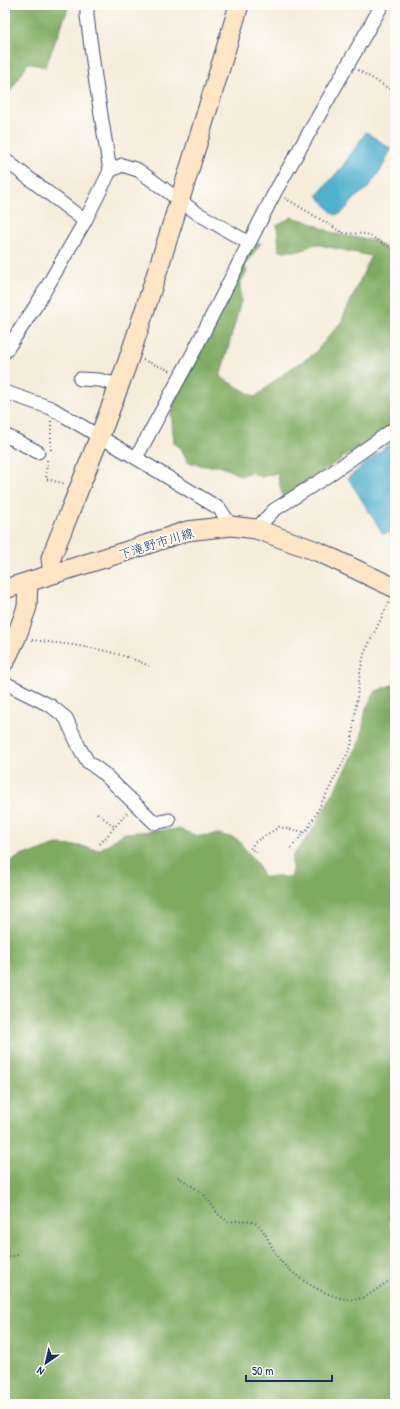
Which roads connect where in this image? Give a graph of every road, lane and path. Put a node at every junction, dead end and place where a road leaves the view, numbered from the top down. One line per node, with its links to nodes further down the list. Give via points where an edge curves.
1 (87, 5): 7 (street)
2 (239, 5): 9 (street)
3 (382, 5): 4 (street)
4 (348, 65): 5 (path); 8 (street)
5 (395, 92)
6 (5, 160): 10 (street)
7 (110, 171): 9 (street, via 122,165 138,170); 10 (street)
8 (275, 192): 11 (street); 12 (path, via 343,233 367,234)
9 (181, 200): 11 (street, via 197,213); 14 (street)
10 (85, 221): 13 (street, via 37,304)
11 (249, 243): 15 (street)
12 (395, 249)
13 (5, 352)
14 (130, 355): 15 (path); 17 (street)
15 (181, 375): 24 (street)
16 (80, 378): 17 (street)
17 (119, 385): 22 (street)
18 (5, 392): 19 (street)
19 (50, 408): 22 (street); 23 (path)
20 (395, 428): 27 (street, via 274,510)
21 (5, 435): 23 (street)
22 (100, 438): 24 (street); 25 (street)
23 (45, 453): 25 (path, via 46,479)
24 (136, 458): 26 (street, via 220,509)
25 (80, 487): 28 (street, via 51,558)
26 (231, 526): 27 (street, 下滝野市川線); 28 (street, 下滝野市川線, via 187,531)
27 (256, 528): 31 (street, 下滝野市川線, via 319,552)
28 (53, 574): 29 (street, 下滝野市川線)
29 (28, 582): 30 (street, 下滝野市川線); 32 (street, via 27,607)
30 (5, 589)
31 (393, 592): 40 (path, via 364,654 351,747)
32 (16, 638): 33 (street); 34 (path, via 93,648 131,657)
33 (5, 661)
34 (149, 666)
35 (5, 683): 36 (street, via 51,706 66,718 88,762)
36 (135, 804): 38 (street, via 155,824); 39 (path)
37 (97, 812): 39 (path)
38 (169, 820)
39 (115, 827): 41 (path)
40 (305, 832): 42 (path); 43 (path, via 279,827 255,842 250,849)
41 (100, 844)
42 (291, 848)
43 (256, 852)
44 (178, 1177): 47 (path, via 204,1194 218,1214 228,1222 248,1220 259,1225 279,1259 298,1277 330,1296 346,1300 358,1299)
45 (19, 1256): 46 (path)
46 (5, 1258)
47 (395, 1279)

